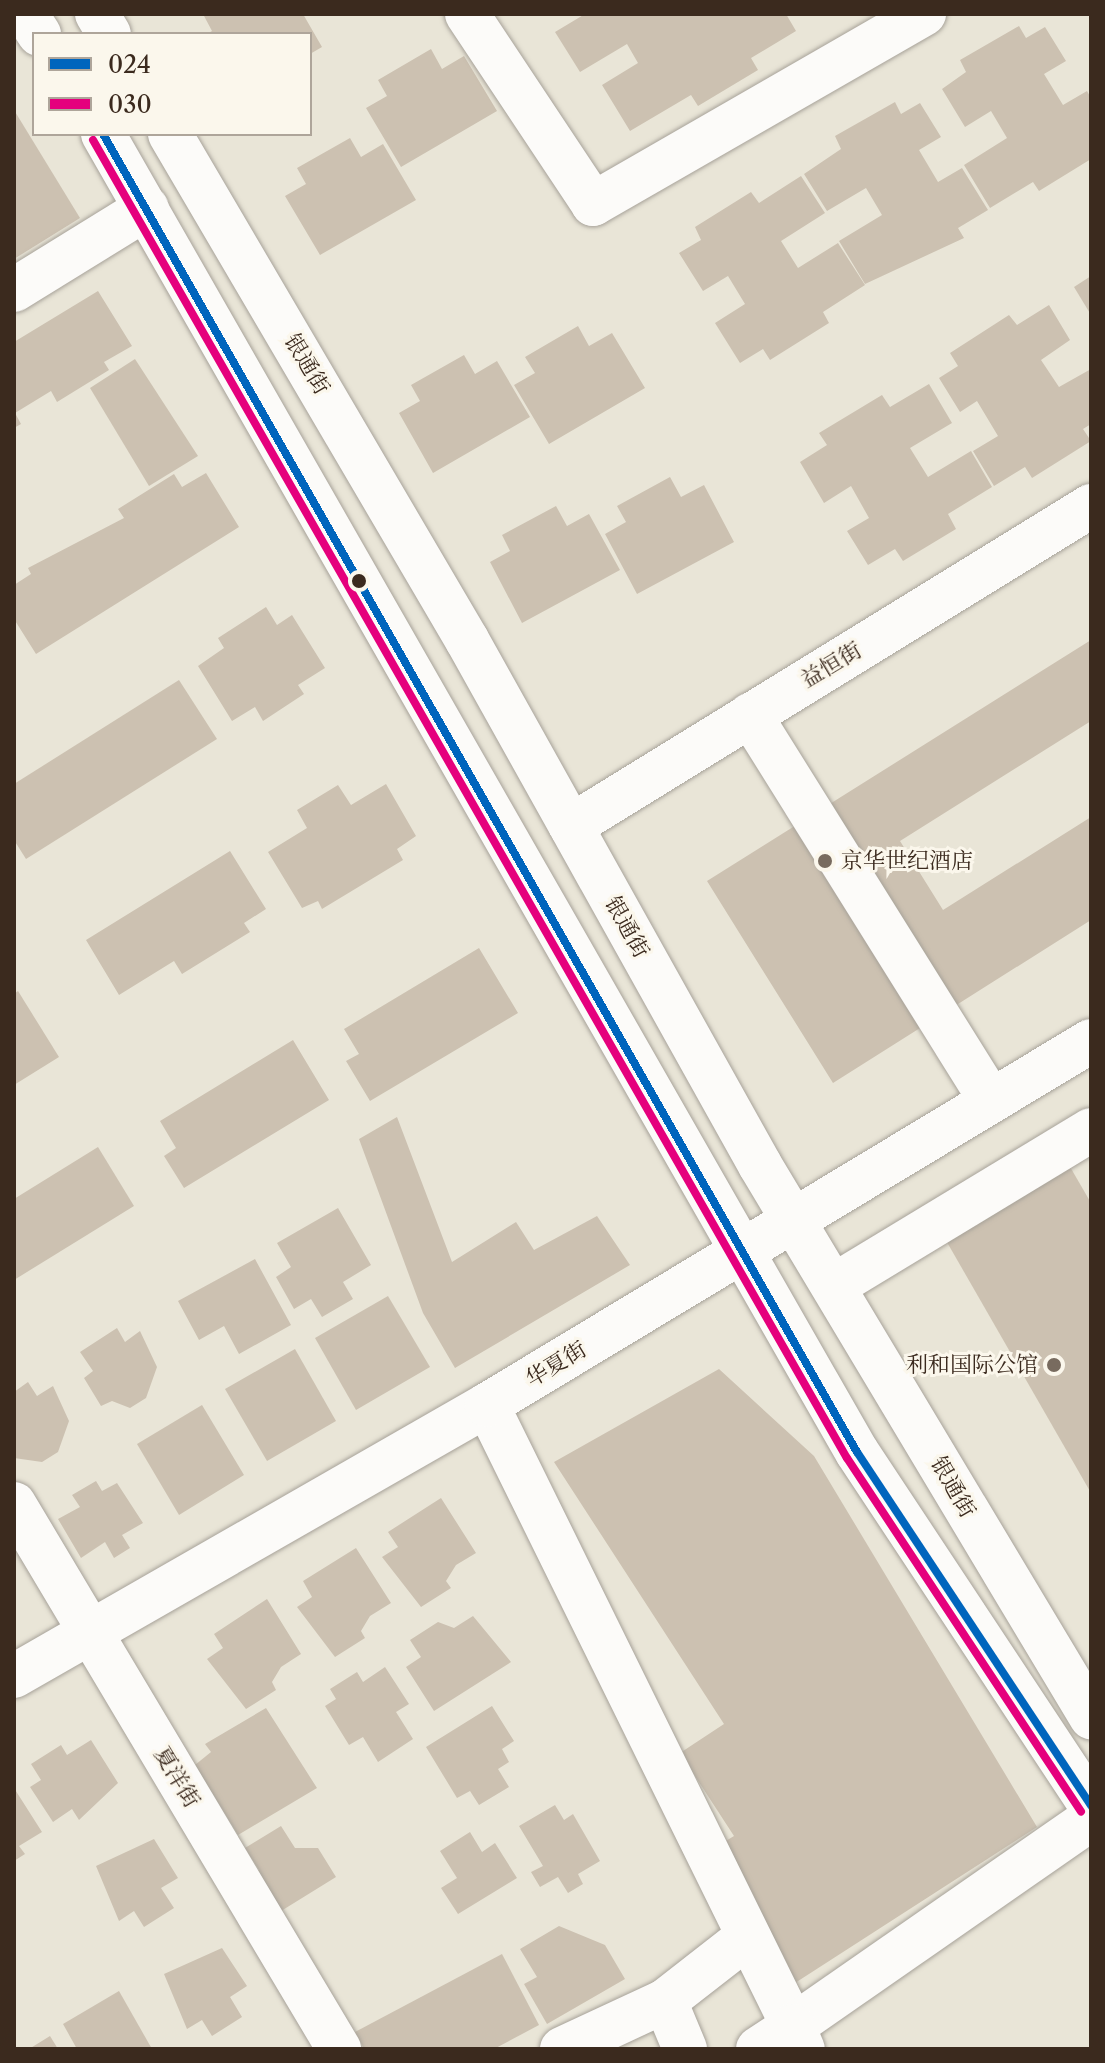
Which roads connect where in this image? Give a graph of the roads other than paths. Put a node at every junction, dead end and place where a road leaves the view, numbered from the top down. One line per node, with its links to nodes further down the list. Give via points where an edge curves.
1 (26, 14): 5 (street)
2 (97, 14): 6 (street)
3 (467, 14): 4 (street, via 593,204)
4 (924, 14)
5 (38, 32)
6 (108, 32)
7 (104, 136): 9 (street)
8 (171, 136): 13 (street, 银通街)
9 (147, 208): 10 (street); 18 (street)
10 (14, 290)
11 (1089, 512): 12 (street, 益恒街)
12 (750, 715): 13 (street, 益恒街); 15 (street)
13 (571, 826): 17 (street, 银通街)
14 (1091, 1041): 15 (street, 华夏街)
15 (991, 1101): 17 (street, 华夏街)
16 (1091, 1130): 19 (street)
17 (793, 1218): 18 (street, 华夏街); 19 (street, 银通街)
18 (741, 1250): 20 (street, 华夏街); 25 (street, via 857,1452)
19 (835, 1285): 24 (street, 银通街)
20 (487, 1405): 22 (street, 华夏街); 28 (street)
21 (14, 1504): 22 (street, 夏洋街)
22 (90, 1632): 23 (street, 华夏街); 31 (street, 夏洋街)
23 (14, 1676)
24 (1084, 1693): 25 (street)
25 (1024, 1704): 26 (street)
26 (1091, 1805)
27 (1091, 1819): 30 (street)
28 (746, 1938): 29 (street); 30 (street)
29 (665, 2001): 32 (street); 33 (street)
30 (785, 2041)
31 (339, 2049)
32 (562, 2049)
33 (685, 2049)

